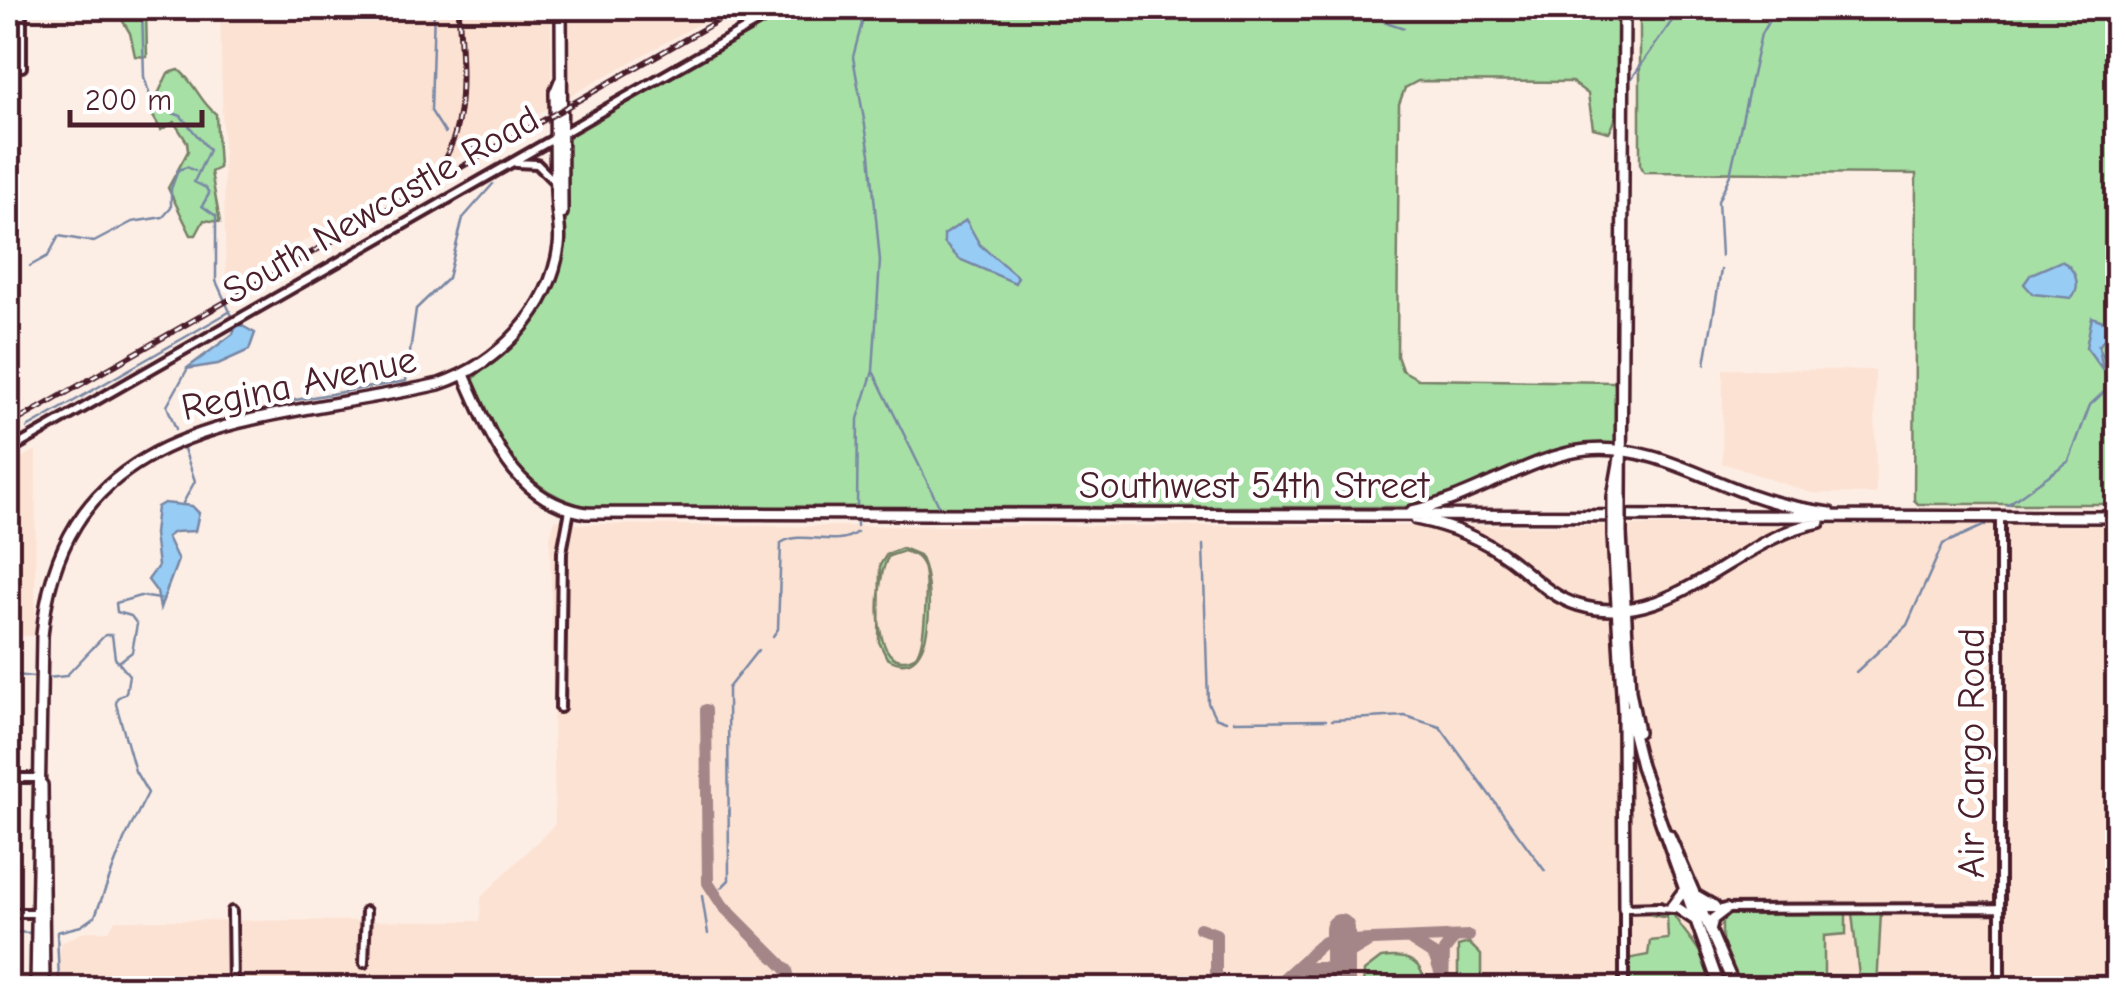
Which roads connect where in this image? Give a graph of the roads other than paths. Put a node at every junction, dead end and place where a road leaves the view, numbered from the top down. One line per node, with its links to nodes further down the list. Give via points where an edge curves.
1 (22, 8): 5 (street)
2 (561, 8): 6 (main road)
3 (782, 8): 6 (street, South Newcastle Road)
4 (1624, 8): 12 (main road)
5 (22, 67)
6 (560, 134): 7 (street, South Newcastle Road); 8 (main road); 9 (main road)
7 (505, 166): 8 (street, via 536,164); 11 (street, South Newcastle Road)
8 (556, 184): 9 (main road)
9 (559, 220): 10 (main road, via 556,262 536,309 504,346)
10 (464, 376): 13 (main road, Southwest 54th Street, via 512,472 542,498); 23 (main road, Regina Avenue, via 212,426 172,442 118,478 68,542 46,600)
11 (8, 451)
12 (1621, 452): 14 (main road, via 1565,454 1461,500); 16 (main road, via 1670,460 1785,504); 18 (main road, bridge)
13 (570, 510): 14 (main road, Southwest 54th Street); 20 (street, via 562,552)
14 (1394, 515): 16 (main road, Southwest 54th Street); 18 (main road, via 1476,538 1570,602)
15 (2000, 517): 16 (main road, Southwest 54th Street); 17 (main road, Southwest 54th Street); 31 (street, Air Cargo Road)
16 (1863, 518): 18 (main road, via 1788,530 1672,598)
17 (2118, 518)
18 (1620, 608): 19 (main road); 21 (main road)
19 (1620, 678): 21 (main road); 28 (main road)
20 (560, 708)
21 (1647, 773): 24 (main road)
22 (8, 778): 23 (street)
23 (40, 778): 36 (main road, Regina Avenue)
24 (1669, 835): 25 (main road); 26 (main road)
25 (1685, 888): 26 (main road); 29 (main road)
26 (1696, 905): 27 (main road); 29 (street); 32 (street); 37 (main road); 38 (main road)
27 (1714, 906): 30 (street)
28 (1624, 908): 29 (street); 44 (street)
29 (1676, 908): 37 (main road)
30 (1766, 908): 31 (street); 32 (street)
31 (2000, 908): 47 (street, Air Cargo Road)
32 (1726, 909): 38 (main road)
33 (232, 911): 43 (street)
34 (366, 911): 40 (street)
35 (8, 912): 36 (street); 39 (street)
36 (41, 913): 41 (main road, Regina Avenue); 42 (main road, Regina Avenue)
37 (1696, 921): 45 (main road)
38 (1709, 933): 46 (main road)
39 (8, 958)
40 (364, 963)
41 (36, 988)
42 (44, 988)
43 (233, 988)
44 (1624, 988)
45 (1720, 988)
46 (1735, 988)
47 (2000, 988)

